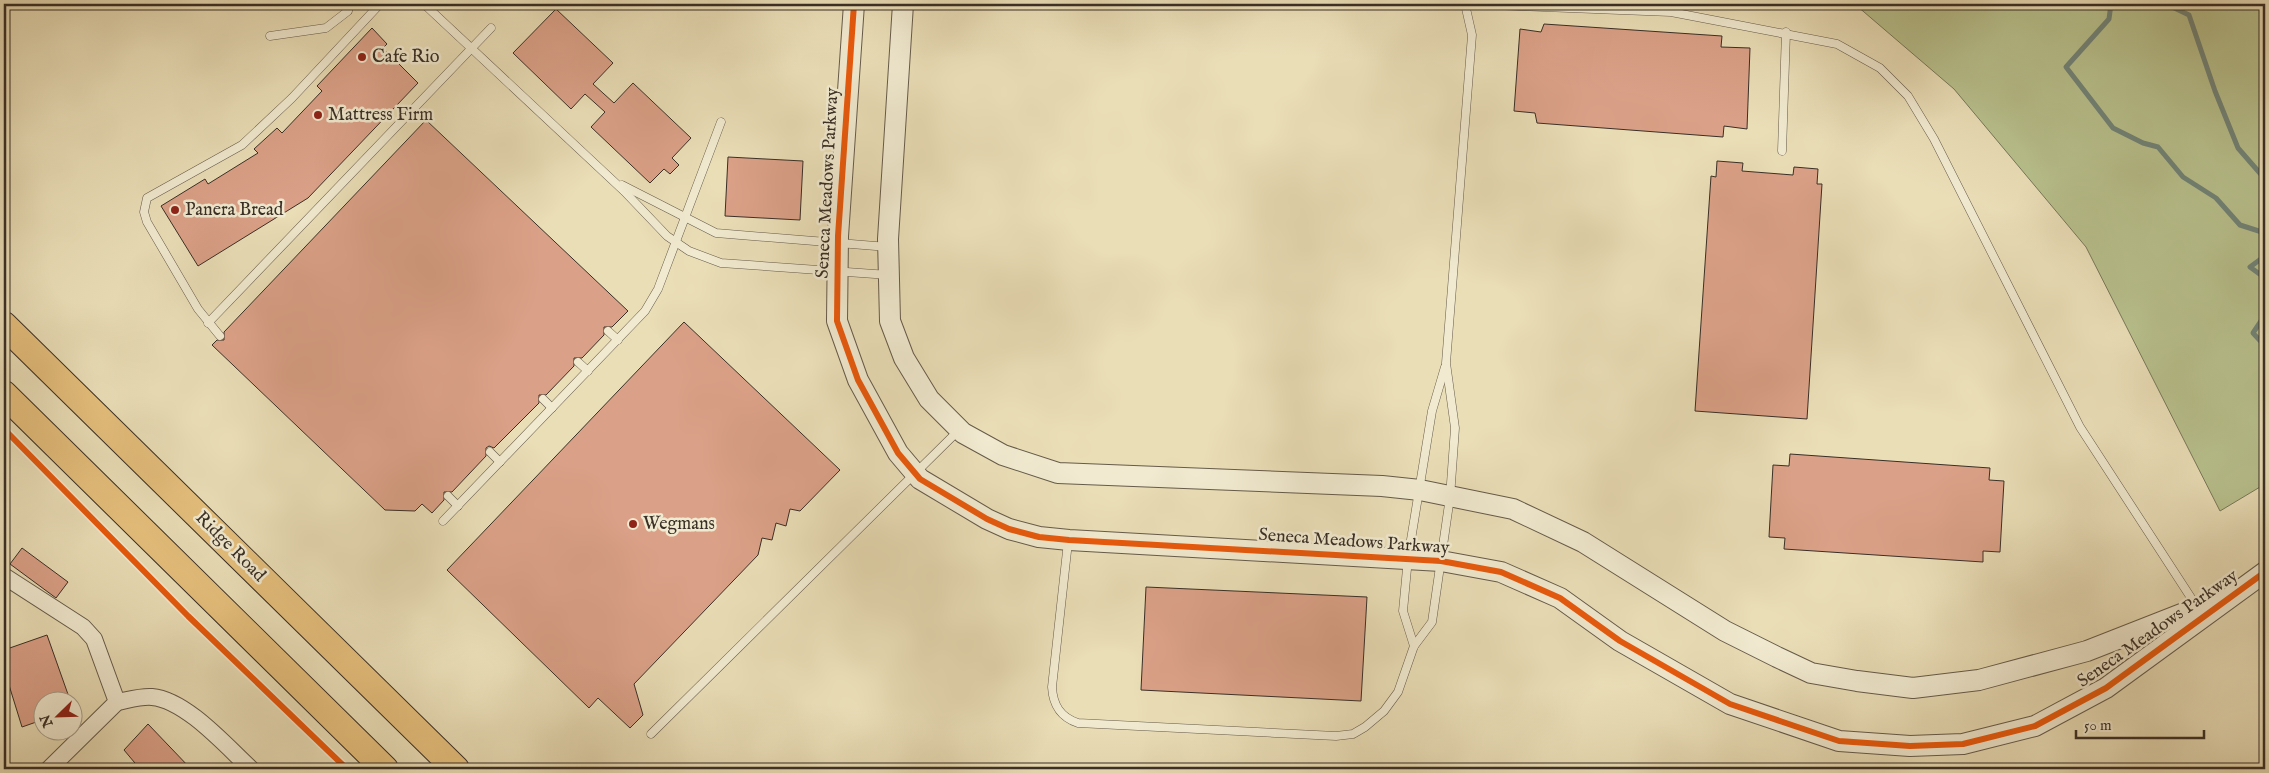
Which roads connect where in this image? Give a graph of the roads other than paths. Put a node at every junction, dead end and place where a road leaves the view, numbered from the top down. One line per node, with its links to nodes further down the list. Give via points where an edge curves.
1 (349, 4): 9 (lane, via 348,11 326,28)
2 (380, 4): 20 (lane, via 292,98 242,144 146,198 144,212 148,222)
3 (424, 4): 10 (lane)
4 (854, 4): 16 (street, Seneca Meadows Parkway)
5 (903, 4): 17 (street, Seneca Meadows Parkway)
6 (1465, 4): 8 (lane, via 1671,12); 26 (lane, via 1472,35)
7 (491, 28): 10 (lane)
8 (1786, 32): 12 (lane); 46 (lane, via 1837,44 1880,68 1908,96 1934,139 2080,427)
9 (270, 36)
10 (472, 47): 13 (lane); 20 (lane)
11 (721, 122): 14 (lane)
12 (1782, 151)
13 (612, 179): 14 (lane); 15 (lane, via 647,217)
14 (684, 218): 15 (lane); 16 (lane, via 730,236)
15 (676, 242): 18 (lane, via 689,252 721,263); 24 (lane, via 658,289 645,311)
16 (838, 243): 17 (lane); 18 (street, Seneca Meadows Parkway)
17 (888, 246): 19 (street, Seneca Meadows Parkway)
18 (838, 270): 19 (lane); 34 (street, Seneca Meadows Parkway, via 837,321 858,380 898,453)
19 (889, 274): 31 (street, Seneca Meadows Parkway, via 890,321 904,358 929,399)
20 (208, 323): 23 (lane)
21 (4, 325): 53 (highway, Ridge Road)
22 (608, 331): 24 (lane)
23 (220, 336)
24 (618, 340): 27 (lane)
25 (578, 362): 27 (lane)
26 (1446, 363): 35 (lane, via 1432,410); 37 (lane, via 1455,428)
27 (588, 371): 30 (lane)
28 (4, 394): 52 (highway)
29 (542, 399): 30 (lane)
30 (552, 408): 33 (lane)
31 (960, 429): 34 (lane); 35 (street, Seneca Meadows Parkway, via 1004,455 1058,474)
32 (490, 452): 33 (lane)
33 (500, 462): 38 (lane)
34 (915, 473): 40 (street, Seneca Meadows Parkway, via 986,519 1039,537); 49 (lane)
35 (1420, 490): 37 (street, Seneca Meadows Parkway); 41 (lane)
36 (448, 496): 38 (lane)
37 (1450, 496): 42 (lane); 46 (street, Seneca Meadows Parkway, via 1513,509 1582,542 1725,631 1777,657 1811,673 1857,681 1913,688 1979,680 2087,651)
38 (458, 506): 39 (lane)
39 (443, 522)
40 (1069, 540): 41 (street, Seneca Meadows Parkway); 47 (lane, via 1052,687 1052,700 1068,720 1316,736 1353,734 1375,719 1398,692)
41 (1408, 558): 42 (street, Seneca Meadows Parkway); 47 (lane, via 1404,611)
42 (1441, 561): 45 (street, Seneca Meadows Parkway, via 1501,572 1560,598 1620,641 1730,704 1839,741 1910,746 1963,744 2035,726 2106,688); 47 (lane, via 1432,622)
43 (2265, 572): 45 (street, Seneca Meadows Parkway)
44 (4, 576): 48 (street, via 83,626 94,639)
45 (2231, 596): 46 (street, Seneca Meadows Parkway)
46 (2197, 608)
47 (1414, 646)
48 (117, 702): 50 (street); 51 (street, via 150,697 169,700)
49 (651, 734)
50 (49, 769)
51 (251, 769)
52 (385, 769)
53 (456, 769)

